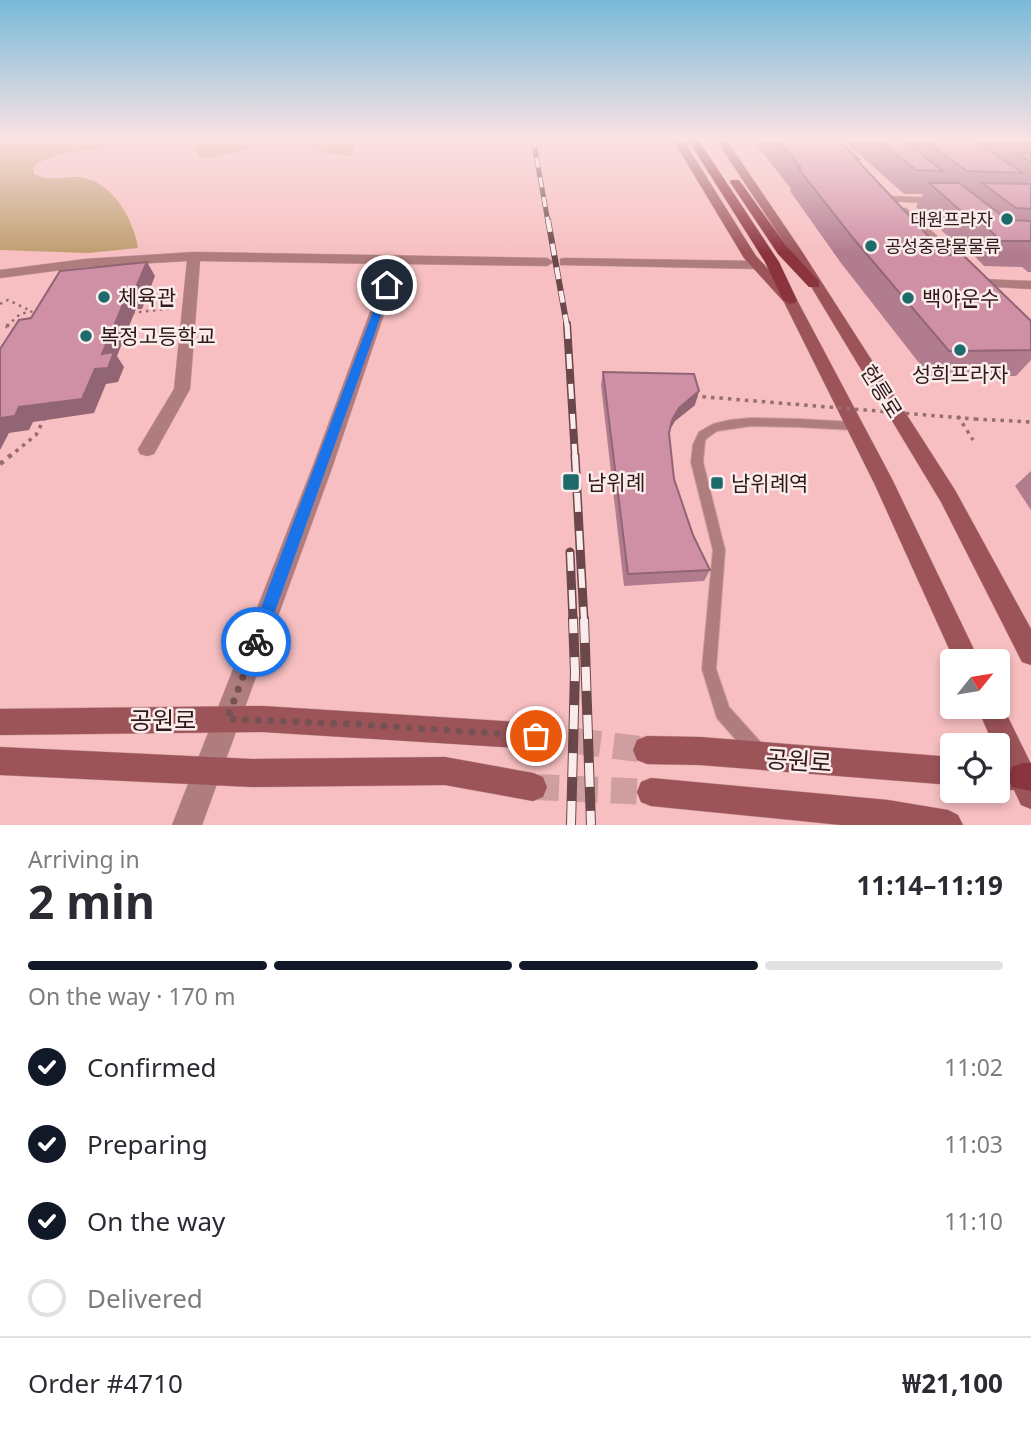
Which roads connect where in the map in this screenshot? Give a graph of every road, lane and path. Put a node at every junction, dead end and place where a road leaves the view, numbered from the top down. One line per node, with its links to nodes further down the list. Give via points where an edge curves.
1 (702, 176): 10 (main road, 헌릉로)
2 (717, 176): 14 (main road, via 772,262)
3 (731, 176): 12 (main road, via 782,251)
4 (746, 176): 12 (main road, 헌릉로)
5 (931, 186): 13 (street, via 956,204 886,195 986,288)
6 (194, 256): 7 (street); 11 (street); 29 (street, via 182,389)
7 (396, 260): 8 (street); 33 (street)
8 (547, 261)
9 (565, 262): 10 (street)
10 (758, 265): 14 (main road, 헌릉로)
11 (0, 274)
12 (814, 284): 32 (main road, 헌릉로, via 948,496)
13 (1031, 285)
14 (790, 300): 27 (main road, 헌릉로)
15 (0, 304): 17 (path, via 8,300)
16 (184, 307): 19 (path)
17 (30, 311): 18 (path); 20 (path)
18 (44, 313)
19 (132, 313)
20 (7, 324): 21 (path); 22 (path, via 9,329)
21 (0, 325)
22 (19, 330)
23 (692, 395): 25 (path, bridge)
24 (48, 412): 30 (path, via 36,435)
25 (958, 416): 26 (path, bridge); 28 (path, bridge)
26 (1031, 422)
27 (854, 426): 31 (main road, 헌릉로); 38 (lane, via 737,422 710,429 698,447 697,462 719,550 709,668 723,712)
28 (973, 440)
29 (147, 449)
30 (0, 464)
31 (962, 649)
32 (1031, 653)
33 (227, 719): 35 (main road, 공원로); 36 (main road, 공원로); 41 (street)
34 (995, 719): 42 (main road)
35 (0, 722)
36 (536, 736)
37 (647, 750): 38 (main road, 공원로)
38 (763, 757): 40 (main road, 공원로)
39 (0, 761): 41 (main road)
40 (940, 770)
41 (207, 771): 43 (main road, via 445,771); 45 (street)
42 (1020, 781)
43 (533, 787)
44 (650, 792): 46 (main road, 공원로)
45 (187, 825)
46 (948, 825)

